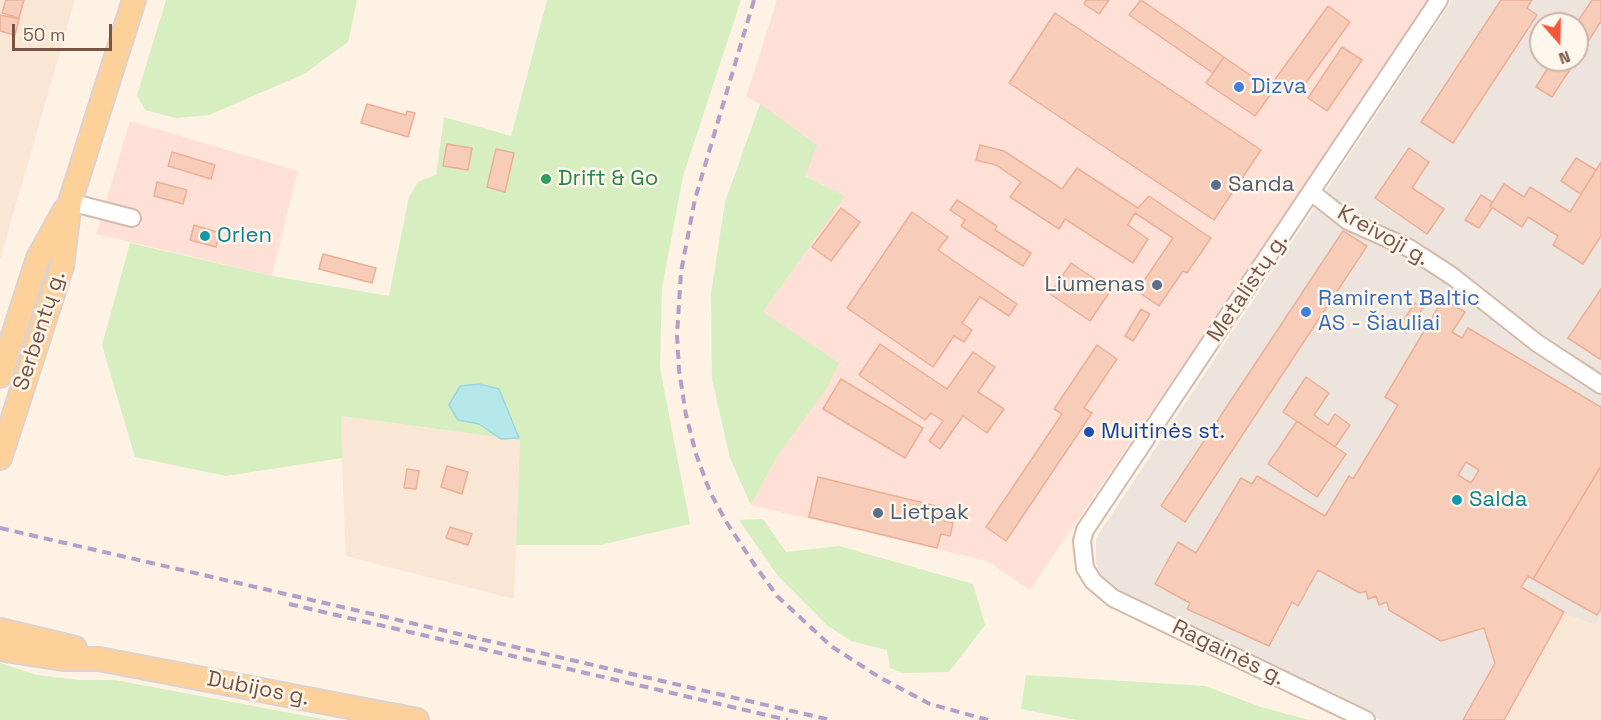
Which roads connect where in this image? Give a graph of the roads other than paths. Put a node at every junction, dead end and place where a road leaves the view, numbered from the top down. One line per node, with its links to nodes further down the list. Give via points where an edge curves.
1 (134, 0): 4 (main road, Serbentų g.)
2 (1439, 0): 3 (street, Metalistų g.)
3 (1311, 192): 7 (street, Kreivoji g., via 1348,221 1409,248 1452,276 1537,343); 9 (street, Metalistų g., via 1085,530 1081,552)
4 (70, 202): 5 (street); 6 (main road, Serbentų g., via 38,258); 8 (main road, Serbentų g., via 62,266)
5 (132, 218)
6 (0, 376)
7 (1601, 385)
8 (0, 458)
9 (1093, 582): 14 (street, Ragainės g., via 1113,598)
10 (0, 630): 12 (main road, Dubijos g., via 69,645)
11 (0, 649): 12 (main road, Dubijos g., via 63,659)
12 (99, 659): 13 (main road, Dubijos g.)
13 (417, 720)
14 (1366, 720)

